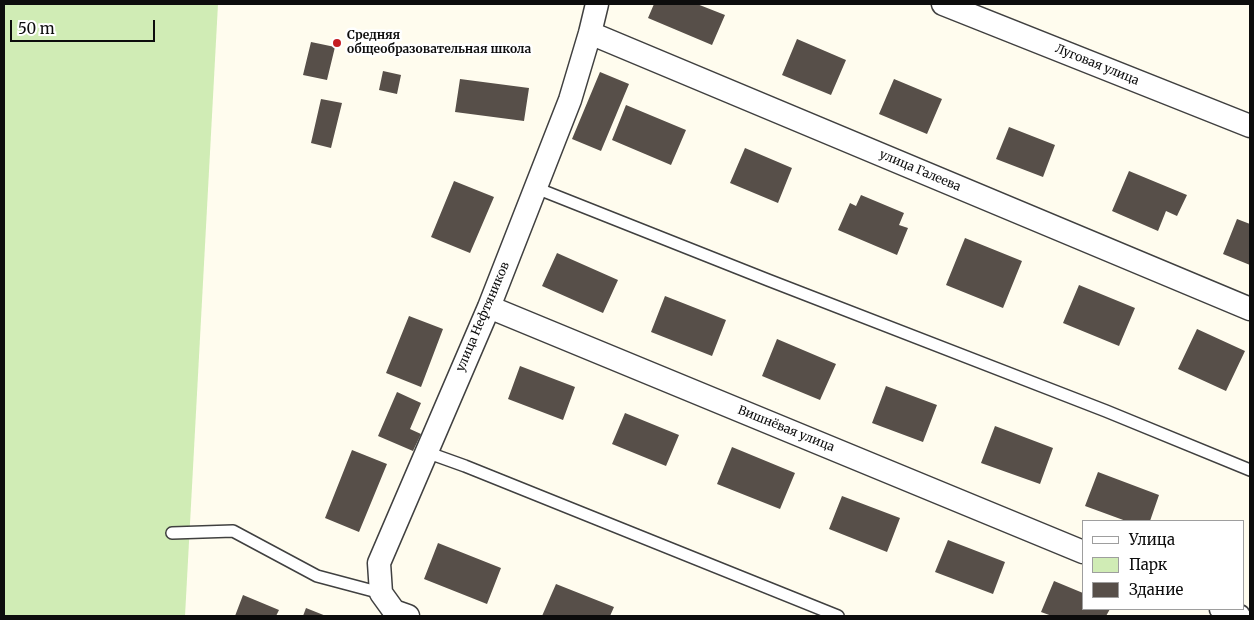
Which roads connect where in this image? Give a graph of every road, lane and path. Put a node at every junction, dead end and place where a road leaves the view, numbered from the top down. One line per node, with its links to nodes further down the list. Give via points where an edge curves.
1 (597, 4): 3 (street, улица Нефтяников)
2 (943, 4): 4 (street, Луговая улица)
3 (590, 33): 5 (street, улица Нефтяников, via 570,100); 7 (street, улица Галеева)
4 (1250, 126)
5 (536, 188): 6 (street, улица Нефтяников); 9 (lane)
6 (489, 307): 8 (street, улица Нефтяников); 11 (street, Вишнёвая улица)
7 (1250, 309)
8 (426, 452): 12 (street, улица Нефтяников, via 379,563); 15 (lane)
9 (1250, 470)
10 (172, 533): 12 (lane, via 233,531 317,576)
11 (1082, 552)
12 (381, 593): 14 (street, via 394,611)
13 (1224, 610): 16 (street)
14 (408, 616)
15 (838, 616)
16 (1239, 616)

